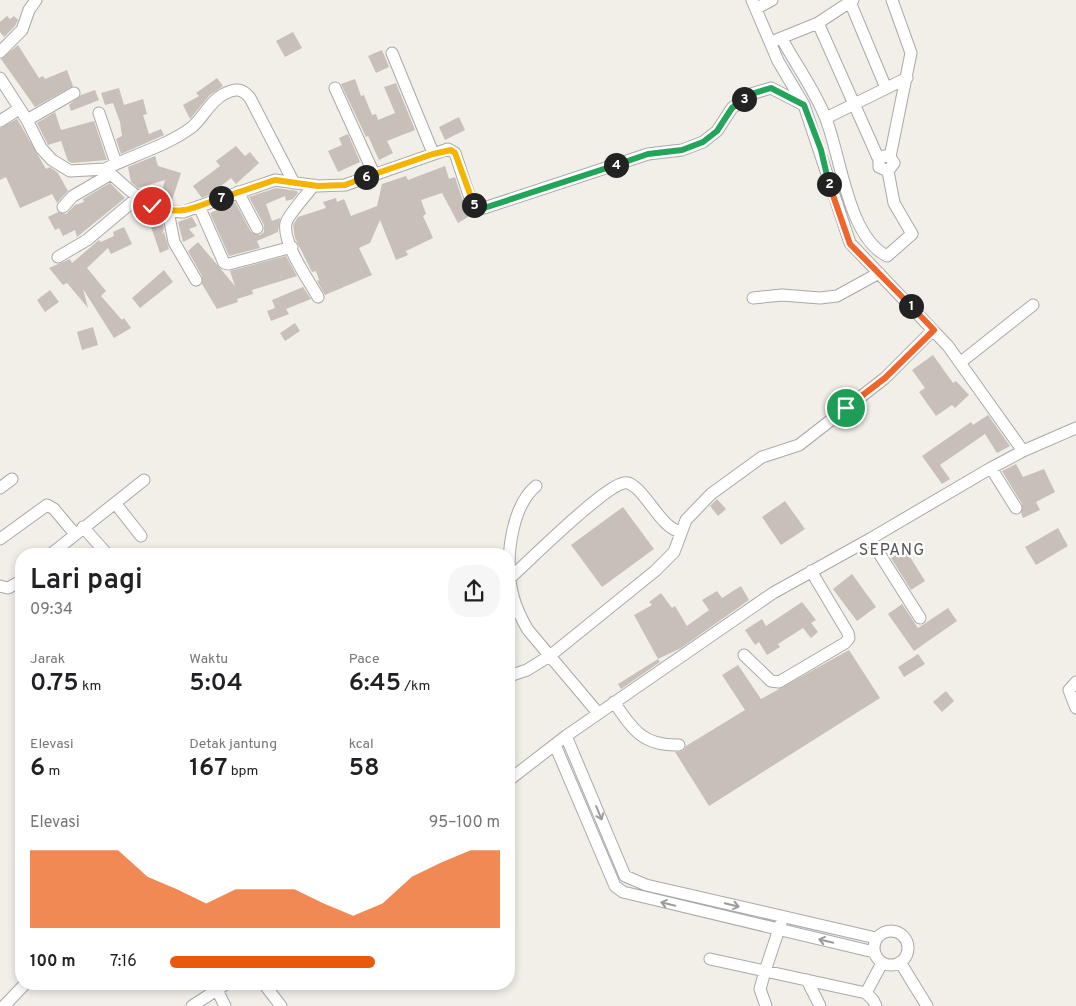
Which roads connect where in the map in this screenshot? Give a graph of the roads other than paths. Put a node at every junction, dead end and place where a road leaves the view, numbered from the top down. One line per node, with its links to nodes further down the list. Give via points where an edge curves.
1 (36, 0): 9 (street, via 22,30)
2 (772, 0): 5 (street)
3 (892, 0): 12 (street, via 911,49)
4 (852, 1): 6 (street); 14 (street)
5 (755, 4): 8 (street)
6 (818, 23): 7 (street); 16 (street)
7 (782, 39): 8 (street); 20 (street)
8 (770, 41): 17 (street)
9 (0, 52)
10 (392, 53): 23 (street)
11 (0, 78): 18 (street)
12 (906, 78): 14 (street); 24 (street)
13 (335, 88): 26 (street)
14 (886, 88): 16 (street)
15 (74, 93): 21 (street)
16 (854, 104): 20 (street); 24 (street)
17 (804, 105): 23 (street, via 771,88 751,94 732,108 717,131 703,142 682,150 648,154 484,208 472,204 455,153 448,149); 37 (street, via 821,150 846,237)
18 (19, 109): 21 (street); 22 (street)
19 (99, 113): 25 (street)
20 (826, 118): 24 (street, via 859,225 873,246 886,256 912,234 894,203 888,171 879,167)
21 (27, 120): 25 (street, via 41,148 64,169)
22 (0, 122)
23 (433, 154): 26 (street)
24 (885, 158)
25 (111, 169): 27 (street, via 175,138 192,127 217,98 238,89 250,98); 30 (street); 32 (street)
26 (374, 174): 28 (street, via 345,185)
27 (294, 183): 28 (street); 29 (street, via 275,180)
28 (314, 185): 35 (street, via 286,221 286,235)
29 (238, 192): 31 (street); 34 (street)
30 (137, 198): 33 (street); 36 (street, via 87,240)
31 (199, 206): 33 (street, via 183,212); 35 (street, via 224,263)
32 (63, 207)
33 (168, 211): 38 (street, via 174,242)
34 (257, 228)
35 (292, 247): 39 (street)
36 (58, 257)
37 (879, 273): 40 (street, via 837,296); 42 (street)
38 (196, 280)
39 (318, 297)
40 (753, 298)
41 (1033, 305): 43 (street)
42 (934, 330): 43 (street); 55 (street, via 885,378 799,445 762,457 711,494 686,520)
43 (961, 362): 45 (street)
44 (1076, 428): 45 (street)
45 (1023, 451): 46 (street)
46 (991, 468): 52 (street); 57 (street)
47 (12, 479): 50 (street)
48 (144, 480): 51 (street)
49 (536, 486): 60 (street, via 523,503)
50 (0, 488)
51 (115, 503): 53 (street); 56 (street)
52 (1016, 508)
53 (79, 530): 54 (street, via 47,505); 58 (street); 59 (street)
54 (2, 532)
55 (681, 532): 62 (street, via 669,526 639,490 624,483 604,494); 67 (street, via 674,552 655,571)
56 (141, 536)
57 (870, 539): 61 (street); 66 (street)
58 (58, 548)
59 (100, 548)
60 (511, 548)
61 (811, 571): 68 (street, via 848,633 845,643 780,682 771,680); 71 (street, via 773,593)
62 (515, 574)
63 (15, 585): 64 (street)
64 (0, 587)
65 (515, 597): 67 (street, via 528,630)
66 (920, 618)
67 (551, 655): 69 (street); 73 (street)
68 (744, 655)
69 (515, 674)
70 (1076, 682): 72 (street, via 1069,690)
71 (614, 702): 73 (street); 76 (street, via 643,737 654,744)
72 (1076, 708)
73 (598, 714): 74 (street)
74 (566, 736): 75 (street); 78 (street)
75 (554, 745): 77 (street); 79 (street)
76 (679, 745)
77 (515, 775)
78 (584, 778): 79 (street); 80 (street, one-way to 80)
79 (572, 785): 81 (street)
80 (617, 857): 81 (street); 82 (street, one-way to 82, via 625,876 635,882)
81 (605, 863): 83 (street, one-way to 81, via 623,892 615,886)
82 (783, 916): 83 (street); 84 (street)
83 (779, 930): 85 (street, one-way to 83); 89 (street)
84 (876, 938): 85 (street); 87 (street, via 893,930 905,937 908,951)
85 (874, 952): 88 (street)
86 (710, 959): 89 (street)
87 (900, 962): 88 (street, via 892,965); 103 (street)
88 (882, 963): 95 (street)
89 (765, 972): 90 (street); 100 (street, via 760,989)
90 (807, 980): 95 (street); 101 (street)
91 (20, 990): 96 (street)
92 (216, 990): 97 (street)
93 (222, 990): 98 (street)
94 (269, 990): 99 (street)
95 (866, 993): 102 (street)
96 (4, 1006)
97 (192, 1006)
98 (225, 1006)
99 (281, 1006)
100 (766, 1006)
101 (820, 1006)
102 (876, 1006)
103 (927, 1006)

